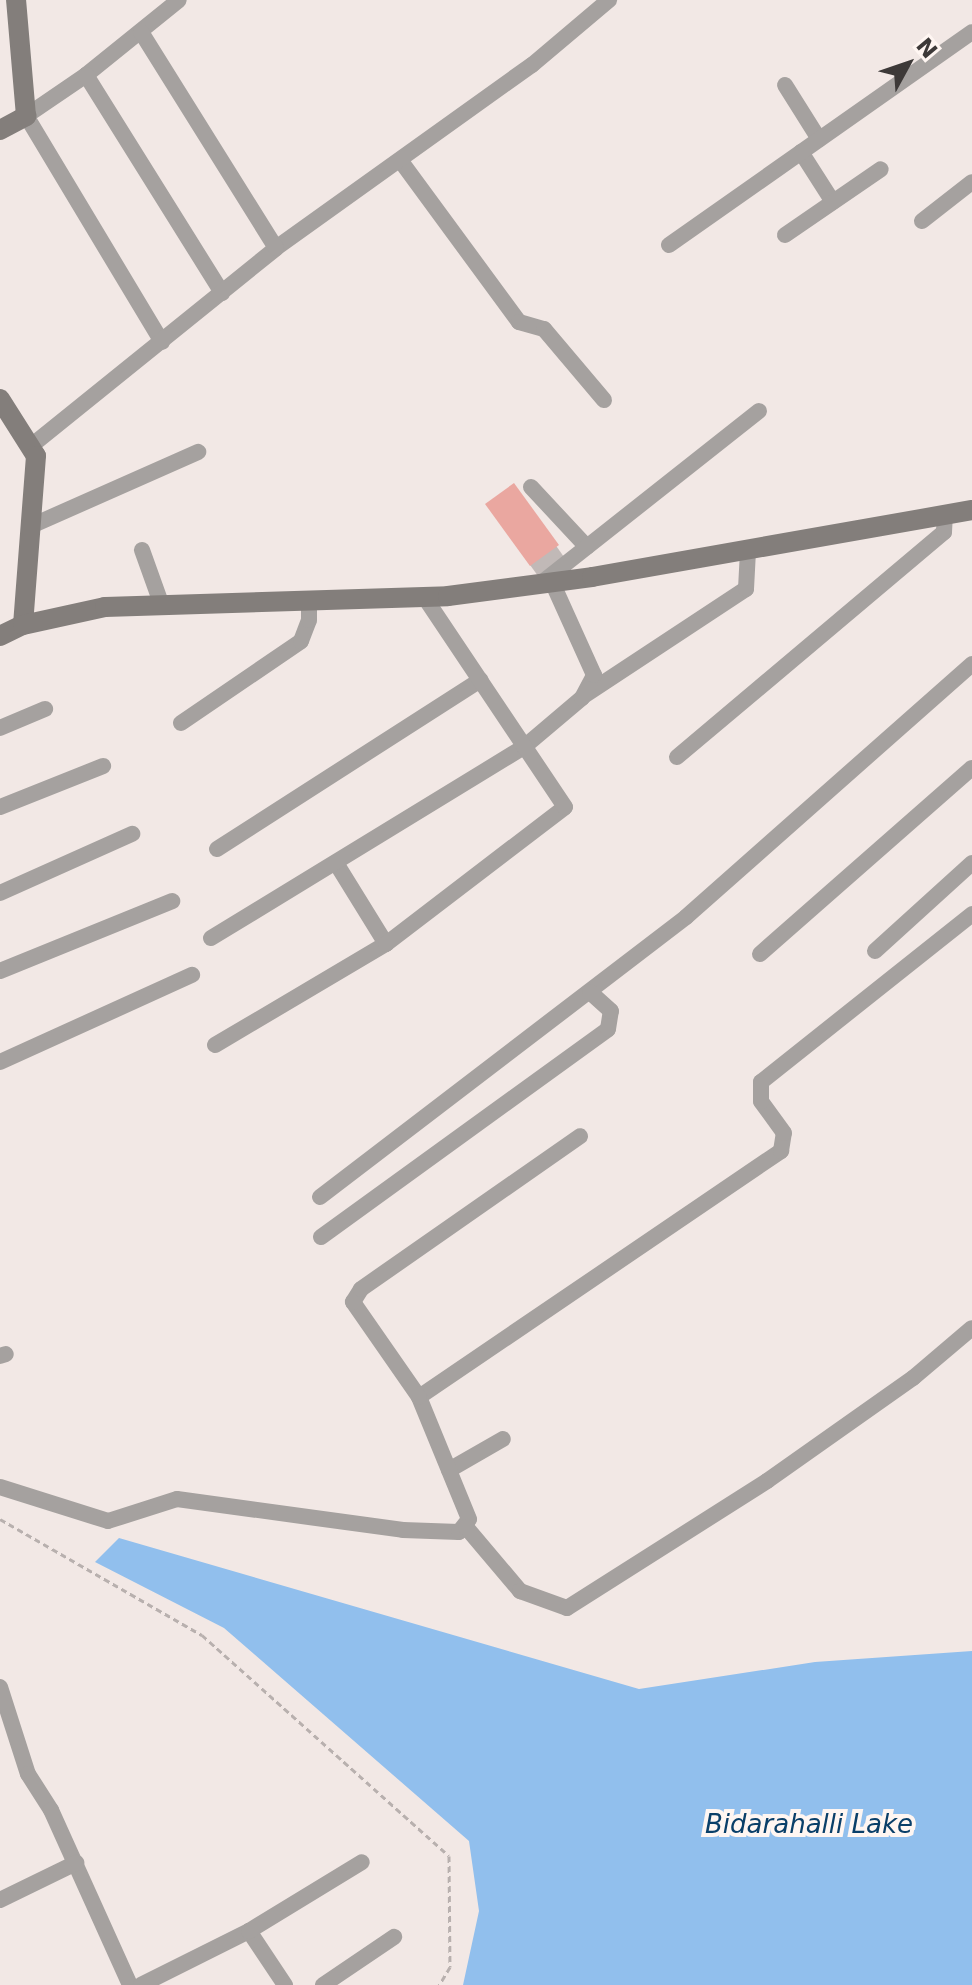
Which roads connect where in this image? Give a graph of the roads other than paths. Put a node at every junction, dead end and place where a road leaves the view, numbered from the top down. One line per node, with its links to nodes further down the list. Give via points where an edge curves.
1 (16, 0): 8 (main road)
2 (179, 0): 4 (street)
3 (609, 0): 12 (street, via 532,65)
4 (141, 32): 6 (street); 19 (street)
5 (972, 32): 10 (street)
6 (86, 75): 8 (street); 20 (street)
7 (785, 85): 10 (street)
8 (26, 116): 9 (main road); 21 (street)
9 (0, 130)
10 (819, 139): 11 (street)
11 (801, 152): 15 (street); 18 (street)
12 (400, 160): 19 (street); 23 (street, via 519,322 544,329)
13 (881, 169): 15 (street)
14 (972, 182): 16 (street)
15 (833, 202): 17 (street)
16 (922, 221)
17 (785, 235)
18 (669, 245)
19 (276, 248): 20 (street)
20 (222, 293): 21 (street)
21 (162, 342): 25 (street)
22 (0, 399): 25 (main road)
23 (604, 400)
24 (759, 411): 31 (street)
25 (31, 446): 30 (main road, via 36,456)
26 (198, 452): 30 (street)
27 (531, 487): 31 (street)
28 (972, 510): 29 (main road)
29 (945, 515): 33 (main road); 47 (street, via 944,532)
30 (31, 526): 38 (main road)
31 (587, 547): 34 (street)
32 (142, 550): 37 (street)
33 (748, 551): 34 (main road); 42 (street, via 746,589)
34 (546, 583): 35 (main road); 42 (street, via 594,675)
35 (424, 596): 36 (main road); 41 (street)
36 (309, 600): 37 (main road); 44 (street, via 307,632 301,641)
37 (162, 606): 38 (main road, via 105,607)
38 (23, 625): 39 (main road)
39 (0, 636)
40 (972, 664): 64 (street, via 695,911)
41 (480, 680): 46 (street); 52 (street)
42 (582, 698): 46 (street)
43 (45, 709): 45 (street)
44 (181, 723)
45 (0, 728)
46 (524, 747): 53 (street); 59 (street, via 565,807)
47 (677, 757)
48 (103, 766): 50 (street)
49 (972, 768): 61 (street)
50 (0, 807)
51 (132, 834): 55 (street)
52 (217, 849)
53 (336, 863): 58 (street); 59 (street)
54 (972, 863): 60 (street)
55 (0, 893)
56 (172, 901): 62 (street)
57 (972, 914): 71 (street, via 761,1082 761,1101 784,1133 781,1151)
58 (211, 938)
59 (386, 944): 65 (street)
60 (875, 951)
61 (760, 954)
62 (0, 971)
63 (192, 975): 66 (street)
64 (590, 992): 68 (street); 69 (street, via 611,1011 608,1029)
65 (215, 1045)
66 (0, 1062)
67 (580, 1136): 71 (street, via 361,1289 353,1302)
68 (320, 1197)
69 (321, 1237)
70 (972, 1328): 75 (street, via 913,1378 767,1481 567,1608 520,1591)
71 (419, 1397): 73 (street)
72 (503, 1439): 73 (street)
73 (449, 1470): 75 (street, via 469,1519)
74 (0, 1487): 75 (street, via 108,1521 177,1499 403,1530 459,1532)
75 (466, 1527)
76 (0, 1687): 78 (street, via 28,1774)
77 (362, 1862): 80 (street)
78 (76, 1863): 79 (street); 82 (street)
79 (0, 1900)
80 (249, 1931): 83 (street); 84 (street)
81 (394, 1937): 85 (street)
82 (130, 1985)
83 (141, 1985)
84 (285, 1985)
85 (323, 1985)

